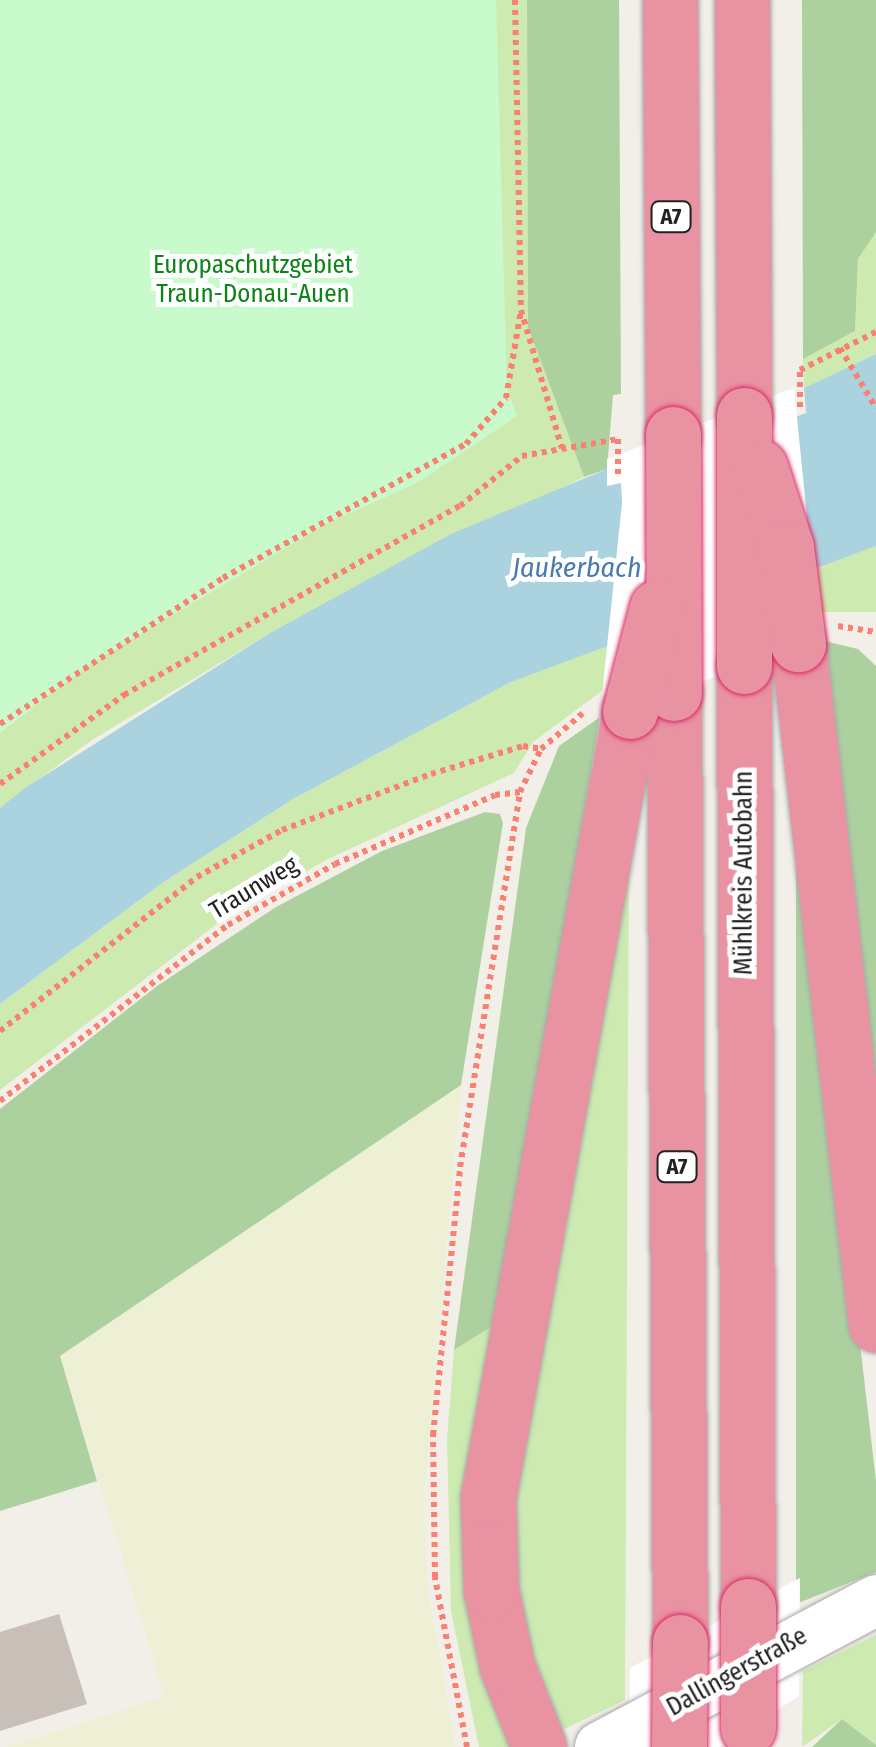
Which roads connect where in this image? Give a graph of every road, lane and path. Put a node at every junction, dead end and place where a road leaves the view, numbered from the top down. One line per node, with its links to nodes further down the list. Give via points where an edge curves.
1 (514, 0): 4 (path)
2 (670, 0): 12 (highway, A7, bridge, via 674,552)
3 (742, 0): 9 (highway, Mühlkreis Autobahn)
4 (521, 310): 10 (path); 13 (path, via 506,398 466,444 222,578)
5 (876, 332): 6 (path)
6 (840, 348): 7 (path, via 800,370); 8 (path)
7 (800, 407)
8 (876, 408)
9 (743, 412): 18 (highway, bridge, via 786,547); 20 (highway, Mühlkreis Autobahn, bridge)
10 (562, 448): 11 (path, via 618,439); 14 (path, via 522,456 460,506 124,695)
11 (618, 477)
12 (652, 702): 22 (highway, via 605,884 520,1291 488,1498 491,1590 507,1666); 24 (highway, A7, bridge)
13 (0, 724)
14 (0, 784)
15 (520, 792): 16 (path, via 542,749 523,746 431,774 282,830 197,877); 17 (path, Traunweg, via 495,795 335,864 228,925); 21 (path, via 460,1167 433,1436 435,1576)
16 (0, 1032)
17 (0, 1100)
18 (876, 1325)
19 (876, 1600): 23 (street, Dallingerstraße)
20 (748, 1738)
21 (467, 1747)
22 (539, 1747)
23 (600, 1747)
24 (679, 1747)

